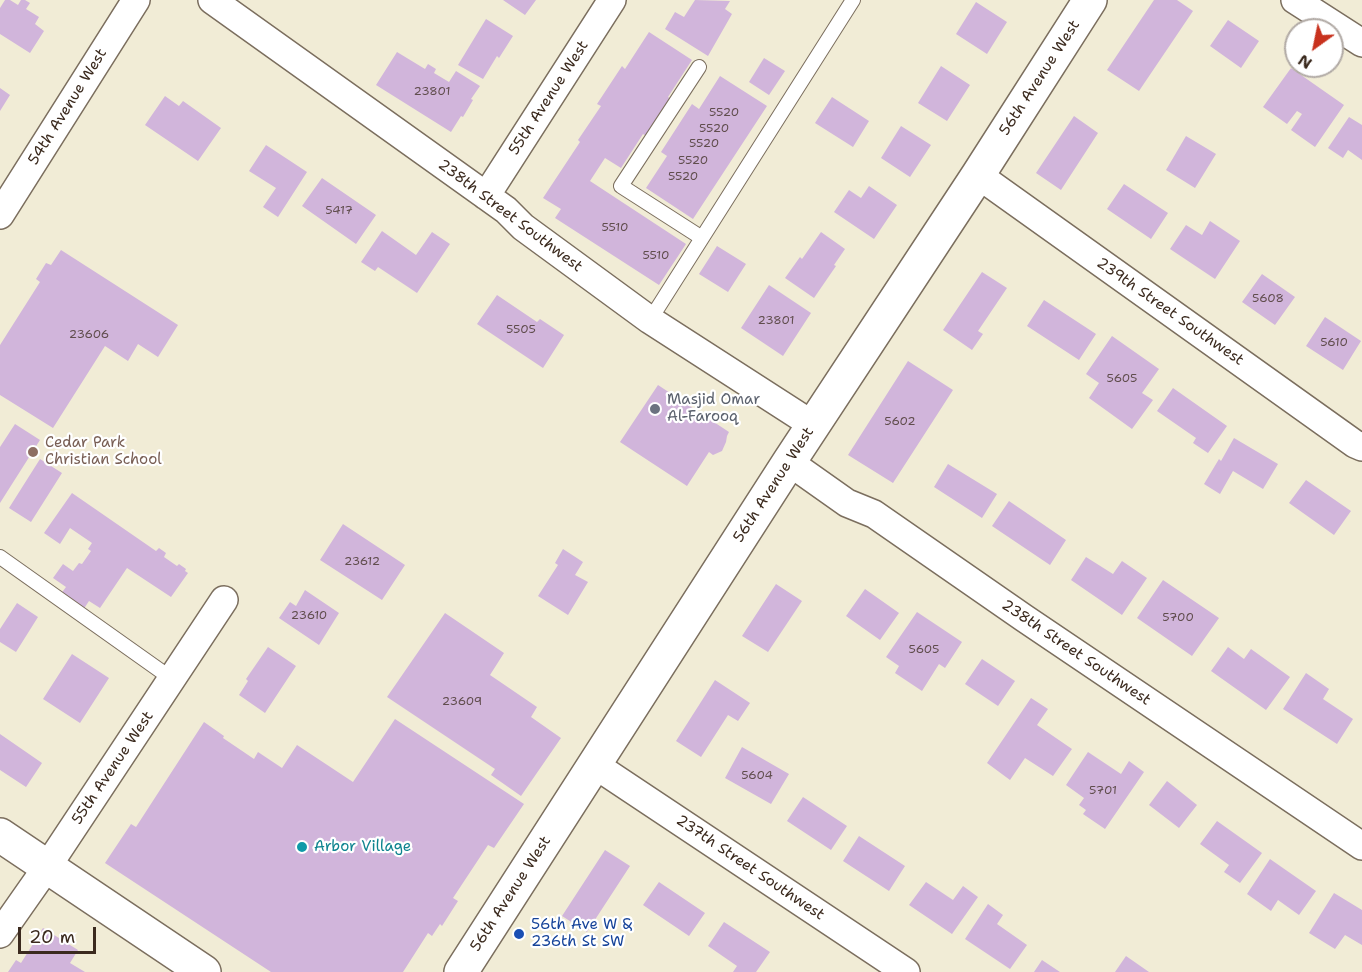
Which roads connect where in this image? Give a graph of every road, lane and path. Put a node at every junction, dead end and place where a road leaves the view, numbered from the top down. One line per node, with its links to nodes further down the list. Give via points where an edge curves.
1 (136, 0): 11 (street, 54th Avenue West)
2 (212, 0): 10 (street, 238th Street Southwest)
3 (612, 0): 10 (street, 55th Avenue West)
4 (853, 0): 12 (lane)
5 (1090, 0): 9 (main road, 56th Avenue West)
6 (1295, 0): 7 (street)
7 (1362, 43)
8 (699, 67): 12 (lane, via 621,186)
9 (978, 176): 14 (main road, 56th Avenue West); 15 (street, 239th Street Southwest)
10 (486, 196): 13 (street, 238th Street Southwest)
11 (0, 215)
12 (702, 238): 13 (lane)
13 (650, 320): 14 (street, 238th Street Southwest)
14 (813, 425): 16 (main road, 56th Avenue West)
15 (1362, 447)
16 (789, 462): 20 (main road, 56th Avenue West); 22 (street, 238th Street Southwest, via 848,503 874,514)
17 (0, 557): 19 (lane)
18 (224, 600): 19 (street, 55th Avenue West)
19 (171, 679): 23 (street, 55th Avenue West)
20 (595, 765): 25 (main road, 56th Avenue West); 27 (street, 237th Street Southwest)
21 (0, 835): 23 (main road)
22 (1362, 846)
23 (47, 867): 24 (street, 55th Avenue West); 26 (main road)
24 (0, 934)
25 (464, 971)
26 (204, 972)
27 (906, 972)

